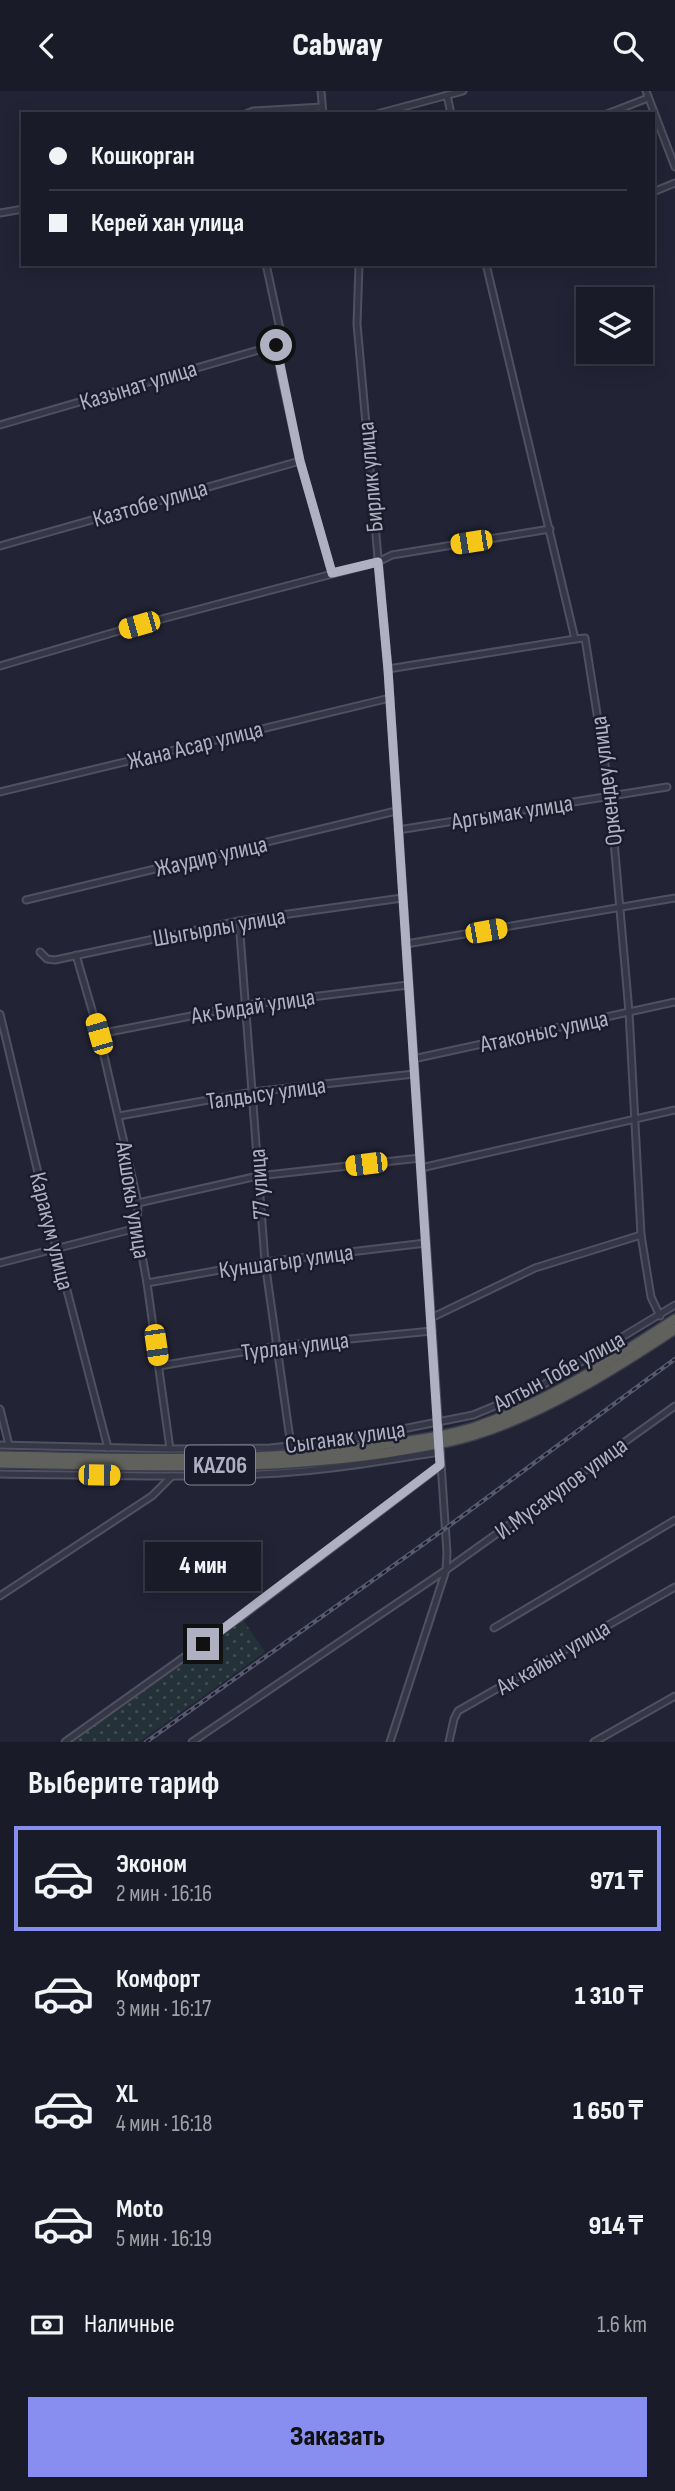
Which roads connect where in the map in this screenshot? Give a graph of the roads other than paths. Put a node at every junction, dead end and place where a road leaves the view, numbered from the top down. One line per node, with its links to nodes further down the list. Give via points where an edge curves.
1 (321, 91): 6 (street)
2 (463, 91): 4 (street)
3 (646, 91): 5 (street)
4 (447, 95): 8 (street); 9 (street)
5 (648, 99): 10 (street); 11 (street)
6 (323, 110): 7 (street)
7 (251, 112)
8 (384, 112)
9 (451, 112)
10 (612, 112)
11 (653, 112)
12 (655, 117): 13 (street)
13 (675, 167)
14 (675, 183): 15 (street)
15 (655, 192)
16 (21, 209): 17 (street)
17 (0, 213)
18 (266, 266): 21 (street, via 280,329)
19 (359, 266): 26 (street, Бирлик улица, via 357,324)
20 (486, 266): 24 (street, Оркендеу улица)
21 (276, 345): 22 (street, Казынат улица); 23 (street)
22 (0, 425)
23 (300, 461): 25 (street, Казтобе улица); 27 (street)
24 (550, 529): 26 (street, via 392,555); 28 (street, Оркендеу улица)
25 (0, 546)
26 (378, 562): 27 (street); 30 (street, Бирлик улица)
27 (332, 573): 29 (street)
28 (575, 639): 30 (street); 34 (street, Оркендеу улица, via 585,638)
29 (0, 666)
30 (388, 670): 31 (street, Бирлик улица)
31 (390, 698): 33 (street, Жана Асар улица); 35 (street, Бирлик улица)
32 (667, 787): 34 (street, Аргымак улица)
33 (0, 792)
34 (610, 796): 36 (street, Аргымак улица); 40 (street, Оркендеу улица)
35 (396, 811): 36 (street, Бирлик улица); 39 (street, Жаудир улица)
36 (398, 831): 37 (street, Бирлик улица)
37 (402, 898): 41 (street, Шыгырлы улица); 42 (street, Бирлик улица)
38 (675, 898): 40 (street)
39 (26, 900)
40 (620, 908): 42 (street); 48 (street, Оркендеу улица)
41 (240, 921): 44 (street, Шыгырлы улица); 47 (street, 77 улица)
42 (406, 944): 45 (street, Бирлик улица)
43 (40, 952): 44 (street, Шыгырлы улица, via 50,960)
44 (76, 955): 50 (street, Акшокы улица)
45 (408, 985): 47 (street, Ак Бидай улица); 51 (street, Бирлик улица)
46 (675, 1002): 48 (street, Атаконыс улица)
47 (247, 1005): 50 (street, Ак Бидай улица); 53 (street, 77 улица)
48 (629, 1012): 51 (street, Атаконыс улица); 56 (street, Оркендеу улица)
49 (0, 1014): 64 (street, Каракум улица)
50 (99, 1034): 55 (street, Акшокы улица)
51 (413, 1059): 52 (street, Бирлик улица)
52 (414, 1074): 53 (street, Талдысу улица); 57 (street, Бирлик улица)
53 (253, 1092): 55 (street, Талдысу улица); 59 (street, 77 улица)
54 (675, 1110): 56 (street)
55 (119, 1116): 60 (street, Акшокы улица)
56 (633, 1120): 58 (street); 62 (street, Оркендеу улица)
57 (420, 1158): 58 (street, Бирлик улица); 59 (street)
58 (421, 1168): 63 (street, Бирлик улица)
59 (258, 1176): 60 (street); 65 (street, 77 улица)
60 (138, 1203): 61 (street, Акшокы улица)
61 (137, 1228): 64 (street); 67 (street, Акшокы улица)
62 (640, 1235): 69 (street, Оркендеу улица, via 651,1297); 70 (street, via 536,1268)
63 (426, 1243): 65 (street, Куншагыр улица); 70 (street, Бирлик улица)
64 (56, 1248): 66 (street); 83 (street, Каракум улица)
65 (265, 1262): 67 (street, Куншагыр улица); 74 (street, 77 улица)
66 (0, 1263)
67 (147, 1283): 75 (street, Акшокы улица)
68 (675, 1305): 69 (street, Алтын Тобе улица)
69 (660, 1316): 78 (street, Алтын Тобе улица, via 536,1389 473,1415)
70 (431, 1318): 73 (street, Бирлик улица)
71 (675, 1319): 79 (highway, KАZ06, via 520,1408)
72 (675, 1329): 79 (highway, KАZ06, via 524,1416)
73 (432, 1331): 74 (street, Турлан улица); 78 (street, Бирлик улица)
74 (278, 1346): 75 (street, Турлан улица); 82 (street, 77 улица)
75 (159, 1366): 84 (street, Акшокы улица)
76 (675, 1406): 91 (street, И.Мусакулов улица)
77 (0, 1409): 81 (street)
78 (438, 1423): 79 (street, Бирлик улица); 82 (street, Сыганак улица)
79 (439, 1444): 85 (highway, KАZ06, via 262,1458); 86 (highway, KАZ06, via 275,1464); 87 (street, Бирлик улица); 89 (street, via 326,1469)
80 (0, 1445): 81 (street, Сыганак улица)
81 (9, 1445): 83 (street, Сыганак улица)
82 (290, 1446): 84 (street, Сыганак улица)
83 (108, 1448): 84 (street, Сыганак улица)
84 (170, 1449)
85 (0, 1456)
86 (0, 1463)
87 (440, 1465): 91 (street, Бирлик улица); 96 (street, via 246,1613)
88 (0, 1474): 89 (street)
89 (172, 1476): 93 (street, via 152,1496)
90 (675, 1520): 94 (street)
91 (446, 1570): 97 (street, И.Мусакулов улица); 98 (street, Бирлик улица)
92 (675, 1587): 99 (street, Ак кайын улица, via 458,1711)
93 (0, 1596)
94 (494, 1627)
95 (675, 1696): 100 (street)
96 (65, 1742)
97 (192, 1742)
98 (390, 1742)
99 (449, 1742)
100 (593, 1742)

